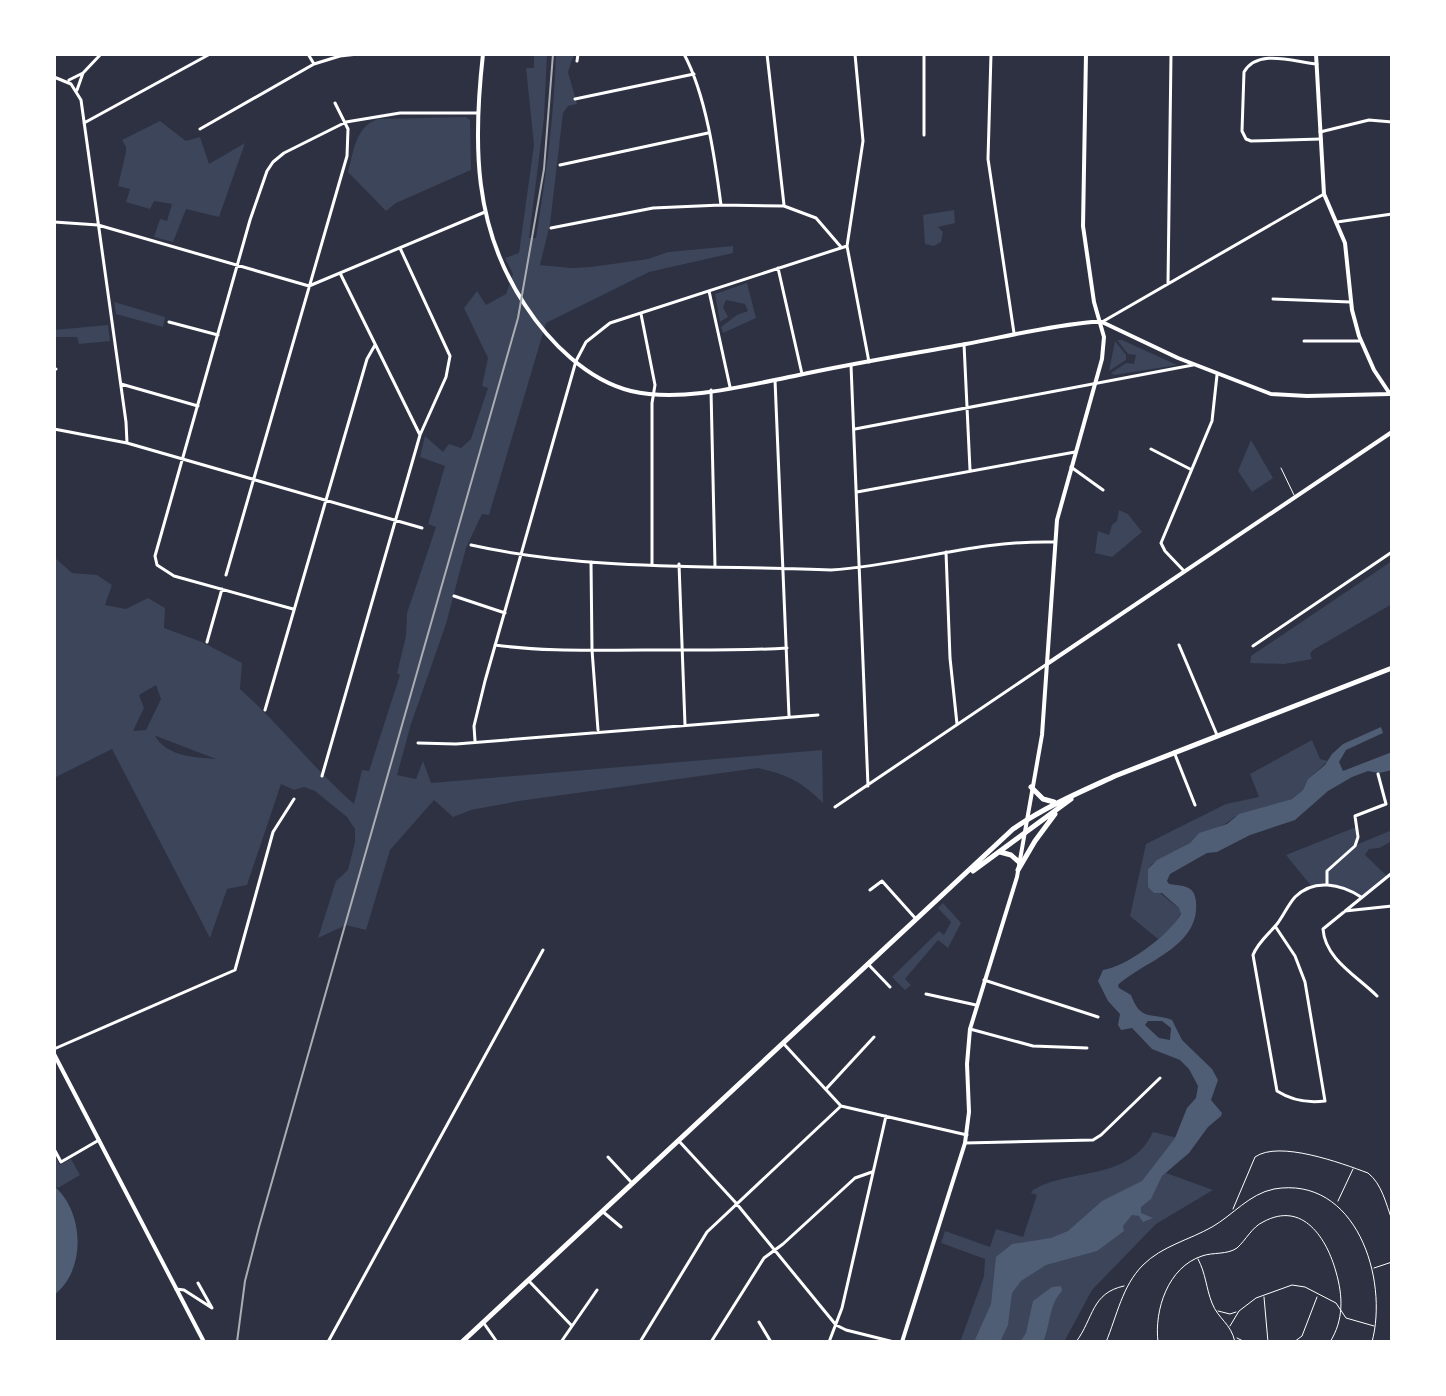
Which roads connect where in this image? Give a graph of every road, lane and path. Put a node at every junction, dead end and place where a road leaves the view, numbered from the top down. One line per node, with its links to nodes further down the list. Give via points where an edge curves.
1 (101, 54): 18 (street)
2 (210, 54): 28 (street)
3 (308, 54): 16 (street)
4 (358, 54): 16 (street)
5 (483, 54): 25 (street)
6 (578, 54): 15 (street)
7 (684, 54): 19 (street)
8 (767, 54): 37 (street)
9 (855, 54): 44 (street, via 863,141)
10 (924, 54): 32 (street)
11 (991, 54): 58 (street, via 988,159)
12 (1086, 54): 57 (street, via 1083,226)
13 (1171, 54): 50 (street)
14 (1316, 54): 17 (street)
15 (577, 61)
16 (314, 64): 29 (street)
17 (1317, 64): 30 (street); 33 (street, via 1274,58 1248,64 1242,131 1251,141)
18 (83, 73): 21 (street); 22 (street)
19 (694, 74): 23 (street); 31 (street)
20 (54, 77): 21 (street)
21 (67, 81): 22 (street)
22 (76, 91): 28 (street)
23 (575, 99)
24 (335, 103): 26 (street)
25 (477, 113): 26 (street, via 400,113); 38 (street)
26 (346, 122): 47 (street, via 273,162); 51 (street, via 347,156)
27 (1392, 122): 30 (street, via 1369,120)
28 (84, 123): 42 (street)
29 (200, 129)
30 (1320, 132): 33 (street)
31 (708, 133): 34 (street); 36 (street)
32 (924, 135)
33 (1321, 139): 35 (street)
34 (560, 165)
35 (1324, 194): 41 (street); 50 (street)
36 (721, 205): 37 (street); 43 (street, via 653,208)
37 (784, 206): 46 (street, via 816,218)
38 (485, 212): 45 (street); 64 (street, via 517,293 548,335)
39 (1392, 214): 41 (street)
40 (54, 222): 42 (street)
41 (1337, 222): 54 (street, via 1349,260)
42 (98, 225): 47 (street); 72 (street)
43 (551, 228)
44 (847, 246): 46 (street); 65 (street)
45 (400, 248): 49 (street); 82 (street, via 450,356)
46 (841, 248): 48 (street)
47 (238, 265): 51 (street); 59 (street)
48 (778, 268): 52 (street); 68 (street)
49 (340, 273): 51 (street); 63 (street)
50 (1168, 284): 57 (street)
51 (309, 286): 91 (street)
52 (709, 291): 55 (street); 73 (street)
53 (1273, 299): 54 (street)
54 (1351, 302): 61 (street)
55 (641, 313): 64 (street, via 602,328); 75 (street)
56 (169, 322): 59 (street)
57 (1102, 322): 58 (street); 67 (street); 71 (street)
58 (1014, 333): 62 (street)
59 (218, 335): 77 (street)
60 (1304, 341): 61 (street)
61 (1361, 341): 76 (street)
62 (964, 344): 65 (street); 78 (street)
63 (375, 345): 82 (street); 95 (street)
64 (576, 361): 75 (street, via 611,384); 102 (street)
65 (869, 362): 66 (street)
66 (851, 365): 68 (street); 80 (street)
67 (1193, 365): 69 (street); 71 (street)
68 (802, 374): 70 (street)
69 (1217, 375): 76 (street, via 1271,394); 89 (street, via 1214,416)
70 (775, 380): 73 (street); 107 (street)
71 (1098, 382): 78 (street); 85 (street)
72 (121, 384): 77 (street); 83 (street)
73 (730, 387): 74 (street)
74 (711, 390): 75 (street); 106 (street)
75 (654, 394): 104 (street)
76 (1391, 395)
77 (198, 406): 86 (street)
78 (968, 407): 80 (street); 90 (street)
79 (54, 429): 83 (street)
80 (855, 429): 93 (street)
81 (1392, 432): 94 (street)
82 (420, 435): 96 (street)
83 (127, 443): 86 (street)
84 (1151, 449): 89 (street)
85 (1075, 452): 87 (street); 90 (street)
86 (182, 458): 91 (street); 111 (street, via 157,565 174,576)
87 (1071, 467): 92 (street); 98 (street)
88 (1281, 468): 94 (lane)
89 (1192, 469): 109 (street, via 1161,543)
90 (970, 470): 93 (street)
91 (253, 480): 95 (street); 110 (street)
92 (1103, 490)
93 (857, 492): 108 (street)
94 (1295, 497): 109 (street)
95 (326, 499): 96 (street); 113 (street)
96 (394, 520): 97 (street); 135 (street)
97 (422, 528)
98 (1054, 542): 100 (street, via 993,543); 122 (street)
99 (471, 545): 102 (street)
100 (946, 552): 108 (street); 127 (street)
101 (1392, 552): 118 (street)
102 (521, 556): 103 (street); 114 (street)
103 (591, 562): 104 (street); 120 (street)
104 (652, 564): 105 (street)
105 (679, 564): 106 (street); 121 (street)
106 (715, 567): 107 (street)
107 (785, 568): 108 (street); 119 (street)
108 (859, 568): 136 (street)
109 (1184, 571): 122 (street)
110 (226, 575)
111 (222, 589): 113 (street); 115 (street)
112 (454, 596): 114 (street)
113 (293, 609): 124 (street)
114 (505, 613): 116 (street)
115 (207, 642)
116 (495, 645): 120 (street); 131 (street, via 477,709)
117 (1179, 645): 130 (street)
118 (1253, 646)
119 (788, 647): 121 (street); 126 (street)
120 (592, 650): 121 (street); 129 (street)
121 (682, 650): 128 (street)
122 (1047, 664): 127 (street); 137 (street, via 1042,735)
123 (1392, 668): 130 (main road)
124 (265, 710)
125 (818, 715): 126 (street)
126 (789, 717): 128 (street)
127 (957, 725): 136 (street)
128 (685, 726): 129 (street)
129 (598, 732): 131 (street)
130 (1217, 735): 133 (main road)
131 (475, 741): 132 (street)
132 (418, 743)
133 (1174, 752): 138 (main road); 141 (street)
134 (1378, 774): 150 (street, via 1386,804 1355,816 1357,842 1327,871)
135 (322, 776)
136 (868, 786): 142 (street)
137 (1031, 787): 140 (main road); 144 (street)
138 (1073, 797): 140 (main road); 143 (main road)
139 (294, 799): 169 (street, via 273,832 235,970)
140 (1055, 802): 144 (main road)
141 (1195, 805)
142 (835, 807)
143 (1061, 808): 145 (main road); 147 (main road)
144 (1026, 820): 145 (street); 149 (main road)
145 (1024, 833): 146 (main road); 147 (street)
146 (999, 852): 147 (main road, via 1011,855); 149 (main road)
147 (1019, 867): 159 (street)
148 (1392, 873): 152 (street)
149 (956, 883): 155 (main road)
150 (1327, 885): 152 (street); 156 (street, via 1301,892)
151 (870, 890): 155 (street, via 882,881)
152 (1361, 897): 154 (street)
153 (1392, 906): 154 (street)
154 (1345, 911): 162 (street, via 1323,929 1325,944)
155 (916, 919): 158 (main road)
156 (1275, 926): 156 (street, via 1257,945 1252,960 1275,1087 1286,1096 1325,1101 1303,974)
157 (543, 950): 211 (street)
158 (868, 964): 160 (street); 167 (main road)
159 (984, 980): 163 (street); 164 (street)
160 (890, 987)
161 (926, 994): 163 (street)
162 (1377, 996)
163 (976, 1005): 165 (street)
164 (1098, 1017)
165 (970, 1029): 168 (street, via 1033,1046); 174 (street)
166 (874, 1037): 171 (street)
167 (785, 1040): 171 (street); 176 (main road)
168 (1087, 1048)
169 (54, 1051): 175 (street)
170 (1160, 1078): 177 (street, via 1093,1140)
171 (826, 1089): 172 (street)
172 (841, 1106): 173 (street); 183 (street)
173 (886, 1116): 174 (street); 181 (street)
174 (967, 1135): 177 (street)
175 (99, 1140): 178 (street, via 61,1162); 196 (street)
176 (678, 1140): 182 (main road); 183 (street)
177 (965, 1143): 220 (street)
178 (54, 1149)
179 (608, 1157): 182 (street)
180 (1354, 1168): 184 (lane); 186 (lane, via 1290,1151 1268,1151 1255,1157); 187 (lane, via 1375,1179)
181 (872, 1172): 189 (street, via 855,1178); 205 (street)
182 (632, 1183): 185 (main road)
183 (736, 1203): 189 (street); 215 (street, via 707,1232)
184 (1337, 1203): 186 (lane, via 1310,1192 1273,1189); 192 (lane, via 1363,1242)
185 (602, 1211): 188 (street); 193 (main road)
186 (1232, 1211): 195 (lane, via 1212,1227 1157,1253)
187 (1392, 1220)
188 (621, 1227)
189 (775, 1250): 205 (street); 216 (street, via 760,1261)
190 (1197, 1257): 200 (lane); 202 (lane, via 1236,1248 1262,1222 1294,1217 1324,1239 1339,1280); 223 (lane, via 1171,1279 1163,1297)
191 (1392, 1262): 192 (lane)
192 (1372, 1269): 208 (lane)
193 (528, 1280): 203 (main road); 206 (street)
194 (198, 1283): 196 (street, via 212,1308)
195 (1127, 1285): 221 (lane, via 1100,1296); 222 (lane)
196 (176, 1289): 210 (street)
197 (597, 1290): 206 (street)
198 (1264, 1295): 199 (lane, via 1292,1285); 201 (lane); 226 (lane)
199 (1318, 1295): 202 (lane, via 1336,1303); 227 (lane, via 1302,1336)
200 (1215, 1310): 201 (lane); 207 (lane)
201 (1239, 1311): 207 (lane)
202 (1342, 1313): 208 (lane); 228 (lane)
203 (483, 1322): 212 (main road); 213 (street)
204 (759, 1322): 217 (street)
205 (836, 1325): 218 (street); 219 (street)
206 (572, 1326): 214 (street)
207 (1230, 1326): 209 (lane)
208 (1376, 1326): 229 (lane)
209 (1235, 1337): 224 (lane); 225 (lane)
210 (204, 1342)
211 (328, 1342)
212 (462, 1342)
213 (497, 1342)
214 (561, 1342)
215 (640, 1342)
216 (711, 1342)
217 (771, 1342)
218 (829, 1342)
219 (894, 1342)
220 (902, 1342)
221 (1076, 1342)
222 (1106, 1342)
223 (1158, 1342)
224 (1235, 1342)
225 (1245, 1342)
226 (1268, 1342)
227 (1294, 1342)
228 (1330, 1342)
229 (1372, 1342)

